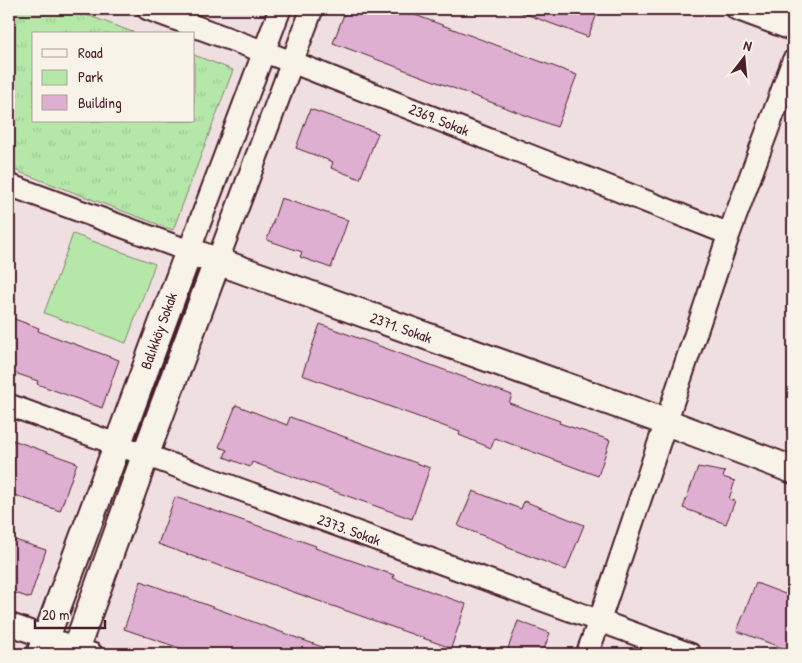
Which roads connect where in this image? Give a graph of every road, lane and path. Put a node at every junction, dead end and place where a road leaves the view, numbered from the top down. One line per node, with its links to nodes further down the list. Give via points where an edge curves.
1 (148, 9): 6 (street, 2369. Sokak)
2 (280, 9): 6 (street, Balıkköy Sokak)
3 (312, 9): 8 (street, Balıkköy Sokak)
4 (737, 9): 5 (street)
5 (793, 30)
6 (264, 52): 8 (street, 2369. Sokak); 11 (street, Balıkköy Sokak)
7 (793, 61): 10 (street)
8 (292, 62): 10 (street, 2369. Sokak); 12 (street, Balıkköy Sokak)
9 (9, 185): 11 (street, 2371. Sokak)
10 (729, 234): 14 (street)
11 (189, 252): 12 (street, 2371. Sokak); 15 (street, Balıkköy Sokak)
12 (217, 262): 14 (street, 2371. Sokak); 16 (street, Balıkköy Sokak)
13 (9, 405): 15 (street, 2373. Sokak)
14 (666, 422): 17 (street, 2371. Sokak); 18 (street)
15 (116, 445): 16 (street, 2373. Sokak); 20 (street, Balıkköy Sokak)
16 (145, 456): 18 (street, 2373. Sokak); 21 (street, Balıkköy Sokak)
17 (793, 470)
18 (599, 622): 22 (street); 23 (street, 2373. Sokak)
19 (9, 624): 20 (street)
20 (43, 646): 21 (street)
21 (81, 652)
22 (587, 654)
23 (690, 654)

